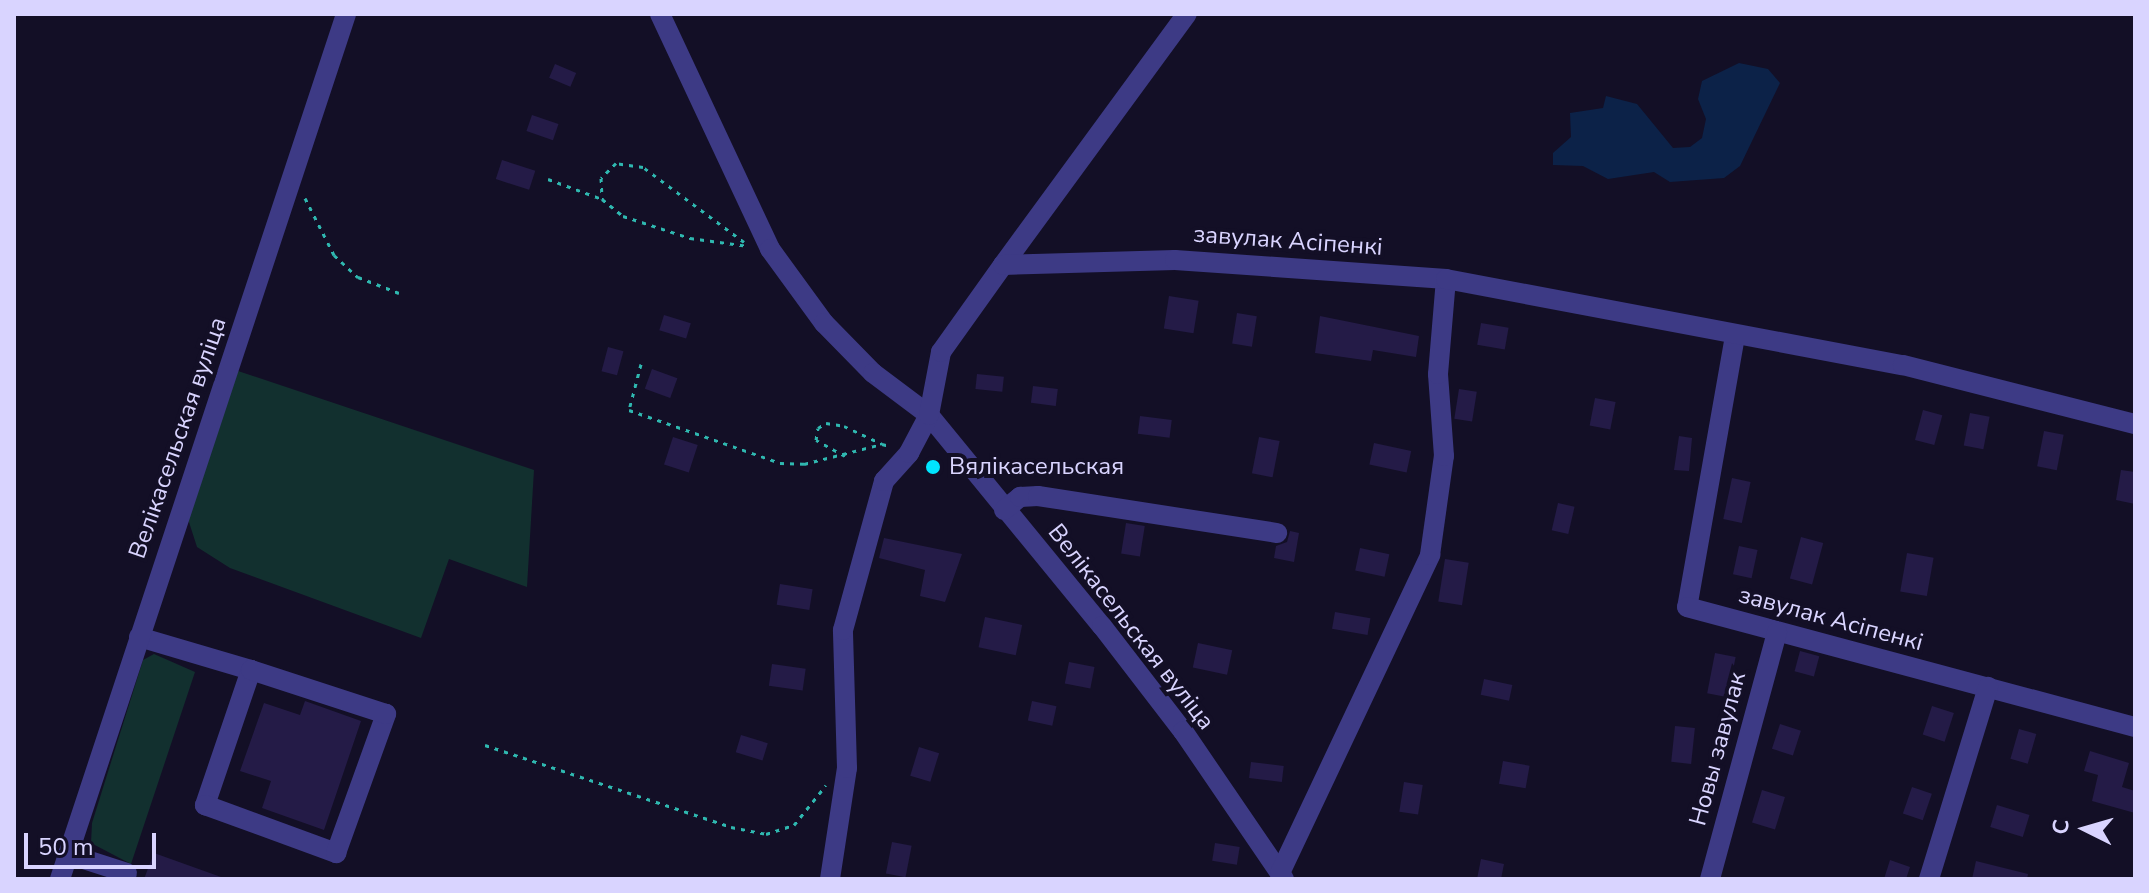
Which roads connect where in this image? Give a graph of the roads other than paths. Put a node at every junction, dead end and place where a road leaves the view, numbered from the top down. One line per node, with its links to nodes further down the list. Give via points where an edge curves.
1 (346, 14): 12 (street, Велікасельская вуліца)
2 (660, 14): 7 (street, Велікасельская вуліца, via 770,249 824,323 873,373)
3 (1187, 14): 4 (street)
4 (1003, 265): 5 (street, завулак Асіпенкі, via 1175,260); 7 (street, via 941,352)
5 (1446, 279): 6 (street, завулак Асіпенкі); 18 (street, via 1438,374 1444,456 1430,555)
6 (1735, 336): 8 (street, завулак Асіпенкі, via 1903,365); 11 (street, завулак Асіпенкі, via 1687,607)
7 (929, 415): 9 (street, Велікасельская вуліца); 20 (street, via 909,453 884,481 843,630 847,768)
8 (2135, 424)
9 (1004, 510): 10 (street, via 1020,497 1038,496); 18 (street, Велікасельская вуліца, via 1174,719)
10 (1277, 533)
11 (1777, 632): 14 (street, завулак Асіпенкі); 21 (street, Новы завулак)
12 (139, 637): 13 (street); 16 (street, Велікасельская вуліца)
13 (251, 670): 13 (street, via 386,714 336,853 205,805)
14 (1988, 687): 15 (street, завулак Асіпенкі); 22 (street)
15 (2135, 727)
16 (68, 854): 17 (street); 19 (street, Велікасельская вуліца)
17 (127, 873)
18 (1282, 876)
19 (60, 879)
20 (830, 879)
21 (1710, 879)
22 (1929, 879)

